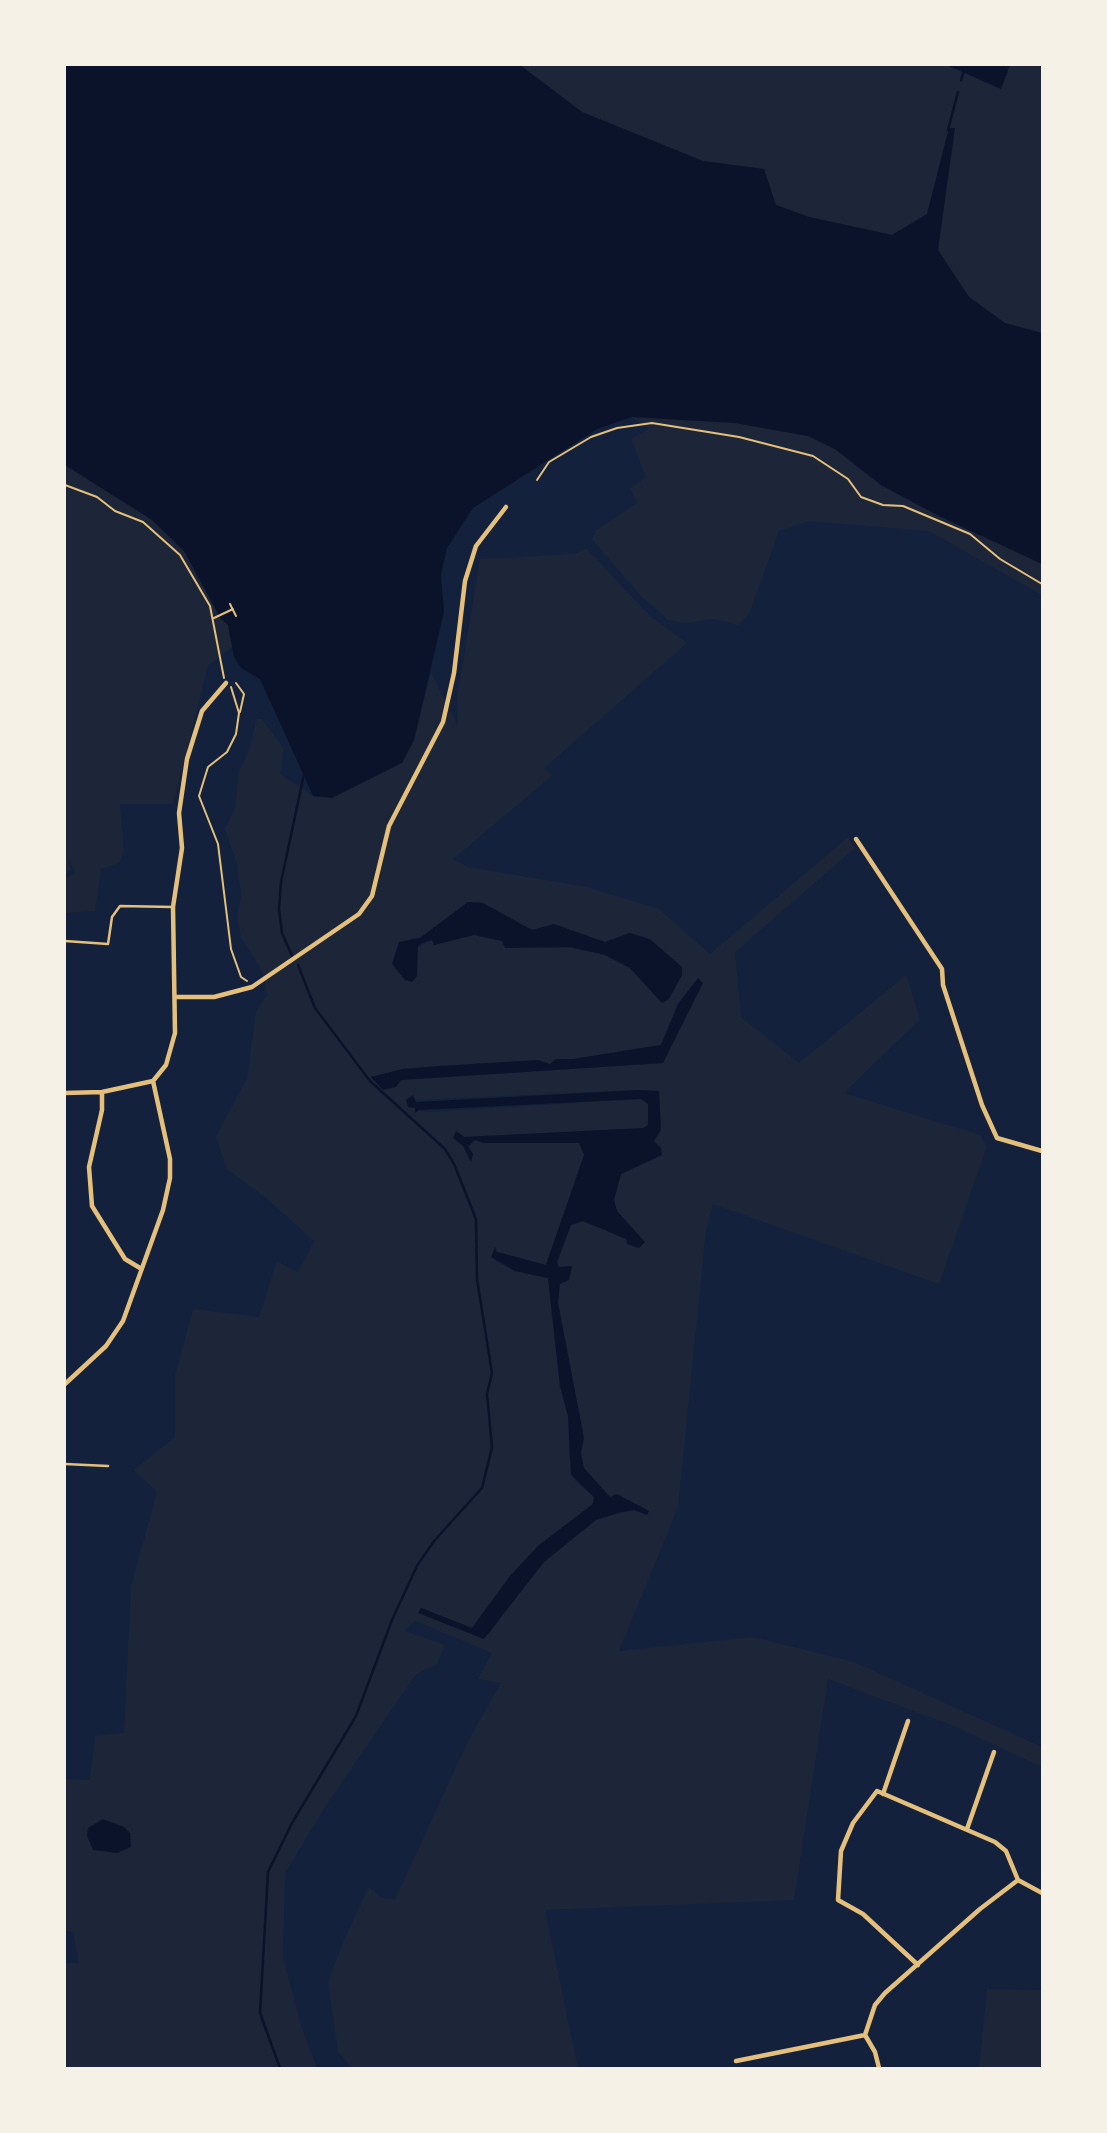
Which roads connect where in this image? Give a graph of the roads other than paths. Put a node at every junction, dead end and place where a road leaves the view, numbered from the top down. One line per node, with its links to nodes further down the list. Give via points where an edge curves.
1 (506, 507): 6 (street, via 476,546 465,581 443,722 389,826 372,896 359,914 252,987 214,997)
2 (226, 683): 4 (street, via 202,711 187,759)
3 (856, 839): 10 (street, via 943,969 943,985 997,1138)
4 (173, 907): 5 (lane, via 120,906 112,917 108,944); 6 (street)
5 (65, 941)
6 (175, 997): 7 (street, via 174,1043 162,1074)
7 (153, 1081): 8 (street); 11 (street, via 170,1178 157,1229)
8 (102, 1092): 9 (street); 11 (street, via 89,1167 92,1206 125,1259)
9 (65, 1093)
10 (1042, 1151)
11 (140, 1268): 12 (street, via 115,1335)
12 (65, 1384)
13 (65, 1464): 14 (lane)
14 (108, 1466)
15 (908, 1721): 17 (street)
16 (994, 1752): 18 (street)
17 (883, 1794): 18 (street); 21 (street, via 877,1791 853,1823 841,1851 838,1900 863,1914)
18 (967, 1829): 19 (street, via 1006,1851)
19 (1018, 1880): 20 (street); 21 (street)
20 (1042, 1893)
21 (918, 1965): 22 (street, via 875,2005)
22 (865, 2035): 23 (street); 24 (street)
23 (736, 2061)
24 (879, 2068)

